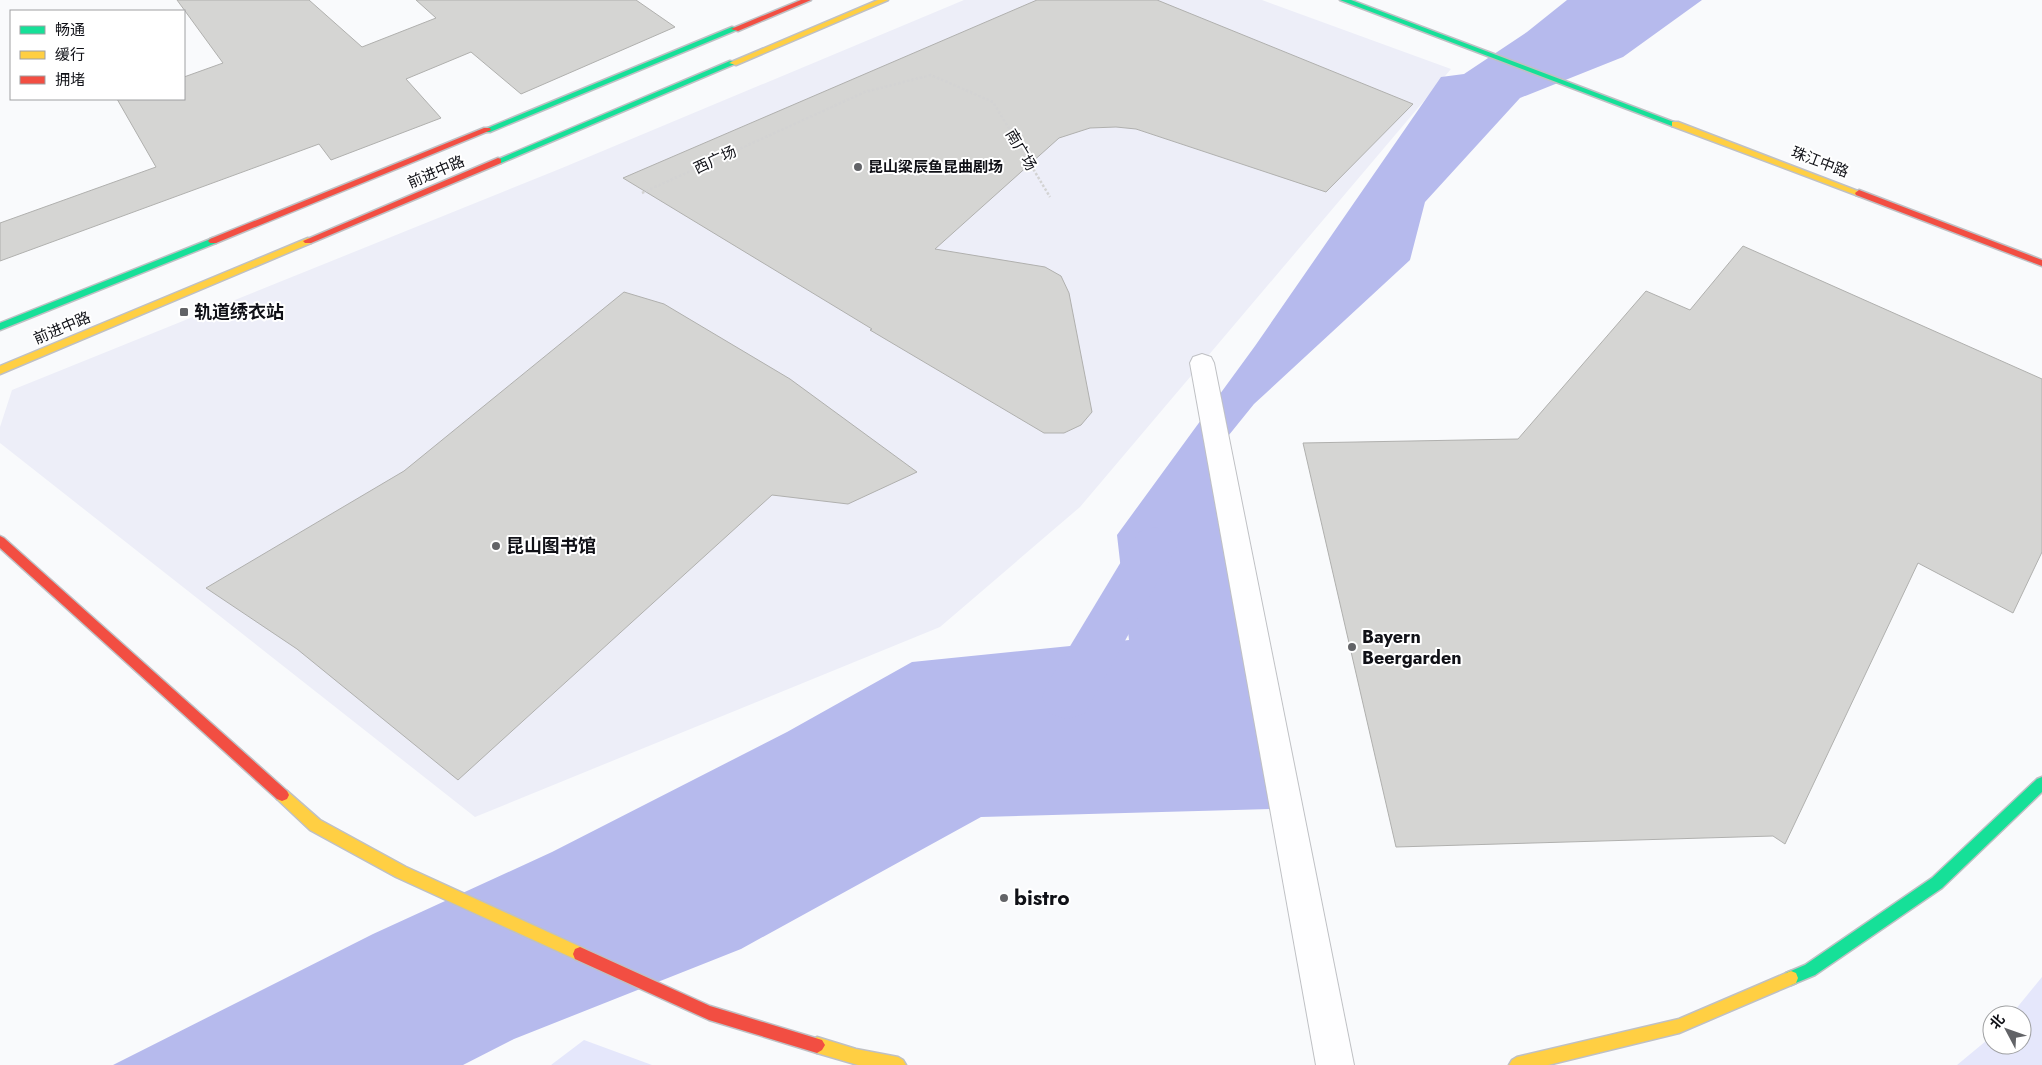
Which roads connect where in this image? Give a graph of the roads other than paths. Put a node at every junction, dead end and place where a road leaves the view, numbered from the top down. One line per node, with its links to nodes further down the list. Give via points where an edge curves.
1 (807, 0): 5 (street, 前进中路)
2 (884, 0): 7 (street, 前进中路)
3 (1351, 1): 4 (street, 珠江中路)
4 (2042, 263)
5 (0, 327)
6 (1202, 363): 11 (street)
7 (0, 370)
8 (0, 541): 10 (street, via 315,825 401,872 709,1013 856,1057)
9 (2042, 783): 12 (street, via 1937,883 1810,970 1680,1026)
10 (898, 1065)
11 (1335, 1065)
12 (1517, 1065)

